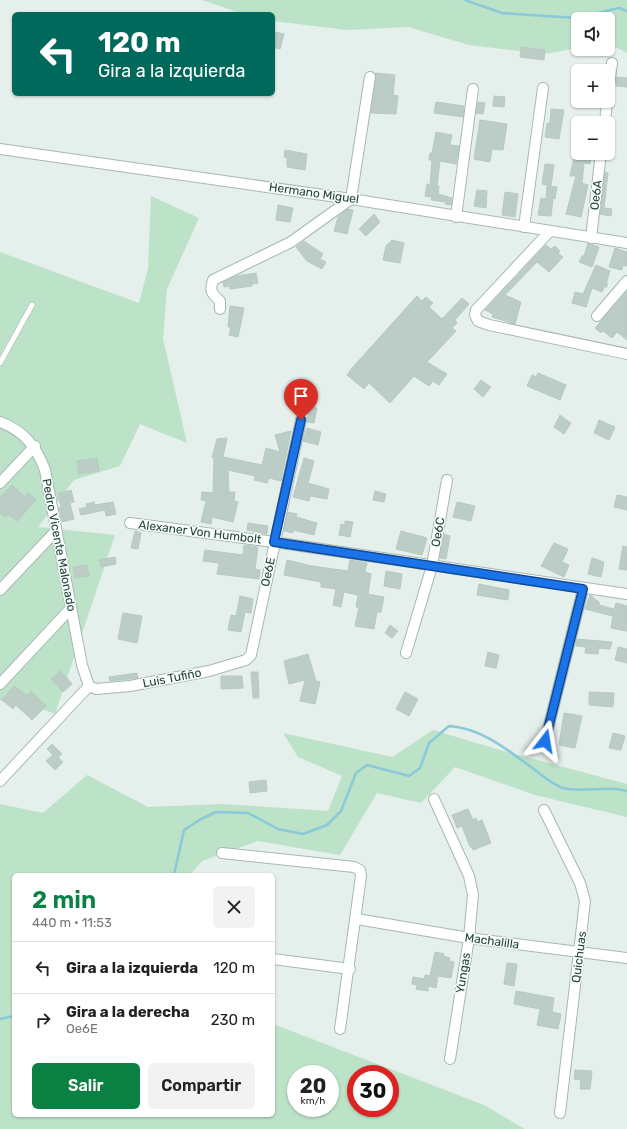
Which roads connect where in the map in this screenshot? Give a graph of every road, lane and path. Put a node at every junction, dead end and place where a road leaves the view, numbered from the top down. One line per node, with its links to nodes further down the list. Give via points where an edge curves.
1 (370, 77): 6 (street)
2 (543, 88): 8 (street)
3 (473, 89): 7 (street)
4 (0, 149): 6 (street, Hermano Miguel)
5 (600, 160): 10 (street, Oe6A)
6 (351, 198): 7 (street, Hermano Miguel); 14 (street, via 291,242 213,280 212,294 220,301)
7 (456, 216): 8 (street, Hermano Miguel)
8 (524, 227): 9 (street, Hermano Miguel)
9 (550, 231): 10 (street, Hermano Miguel); 16 (street, via 476,310 478,321)
10 (591, 238): 11 (street, Hermano Miguel)
11 (627, 243)
12 (627, 281): 15 (street)
13 (32, 304): 17 (lane)
14 (220, 309)
15 (596, 316)
16 (627, 354)
17 (0, 363)
18 (301, 420): 25 (street, Oe6E)
19 (0, 422): 20 (street, Pedro Vicente Malonado, via 13,427)
20 (35, 446): 22 (street); 24 (street, Pedro Vicente Malonado, via 44,470)
21 (447, 480): 26 (street, Oe6C)
22 (0, 483)
23 (130, 523): 25 (street, Alexaner Von Humbolt)
24 (55, 532): 28 (street); 30 (street, Pedro Vicente Malonado)
25 (274, 542): 26 (street, Alexaner Von Humbolt); 32 (street, Oe6E)
26 (432, 566): 27 (street, Alexaner Von Humbolt); 31 (street, Oe6C)
27 (583, 589): 29 (street, Alexaner Von Humbolt); 35 (street)
28 (0, 590)
29 (627, 594)
30 (71, 608): 33 (street); 34 (street, Pedro Vicente Malonado, via 82,665)
31 (406, 653)
32 (251, 654): 34 (street, Luis Tufiño, via 246,660 208,671 130,686 96,689)
33 (0, 684)
34 (89, 686): 36 (street)
35 (545, 741)
36 (0, 781)
37 (434, 799): 41 (street, Yungas, via 469,876 472,895)
38 (544, 810): 42 (street, Quichuas, via 580,883 585,901)
39 (222, 853): 40 (street, via 354,867 360,870 362,876)
40 (357, 919): 41 (street, Machalilla); 45 (street)
41 (469, 938): 42 (street, Machalilla); 47 (street, Yungas)
42 (580, 952): 43 (street, Machalilla); 48 (street, Quichuas)
43 (627, 958)
44 (275, 959): 45 (street)
45 (350, 969): 46 (street)
46 (340, 1029)
47 (450, 1059)
48 (560, 1113)

